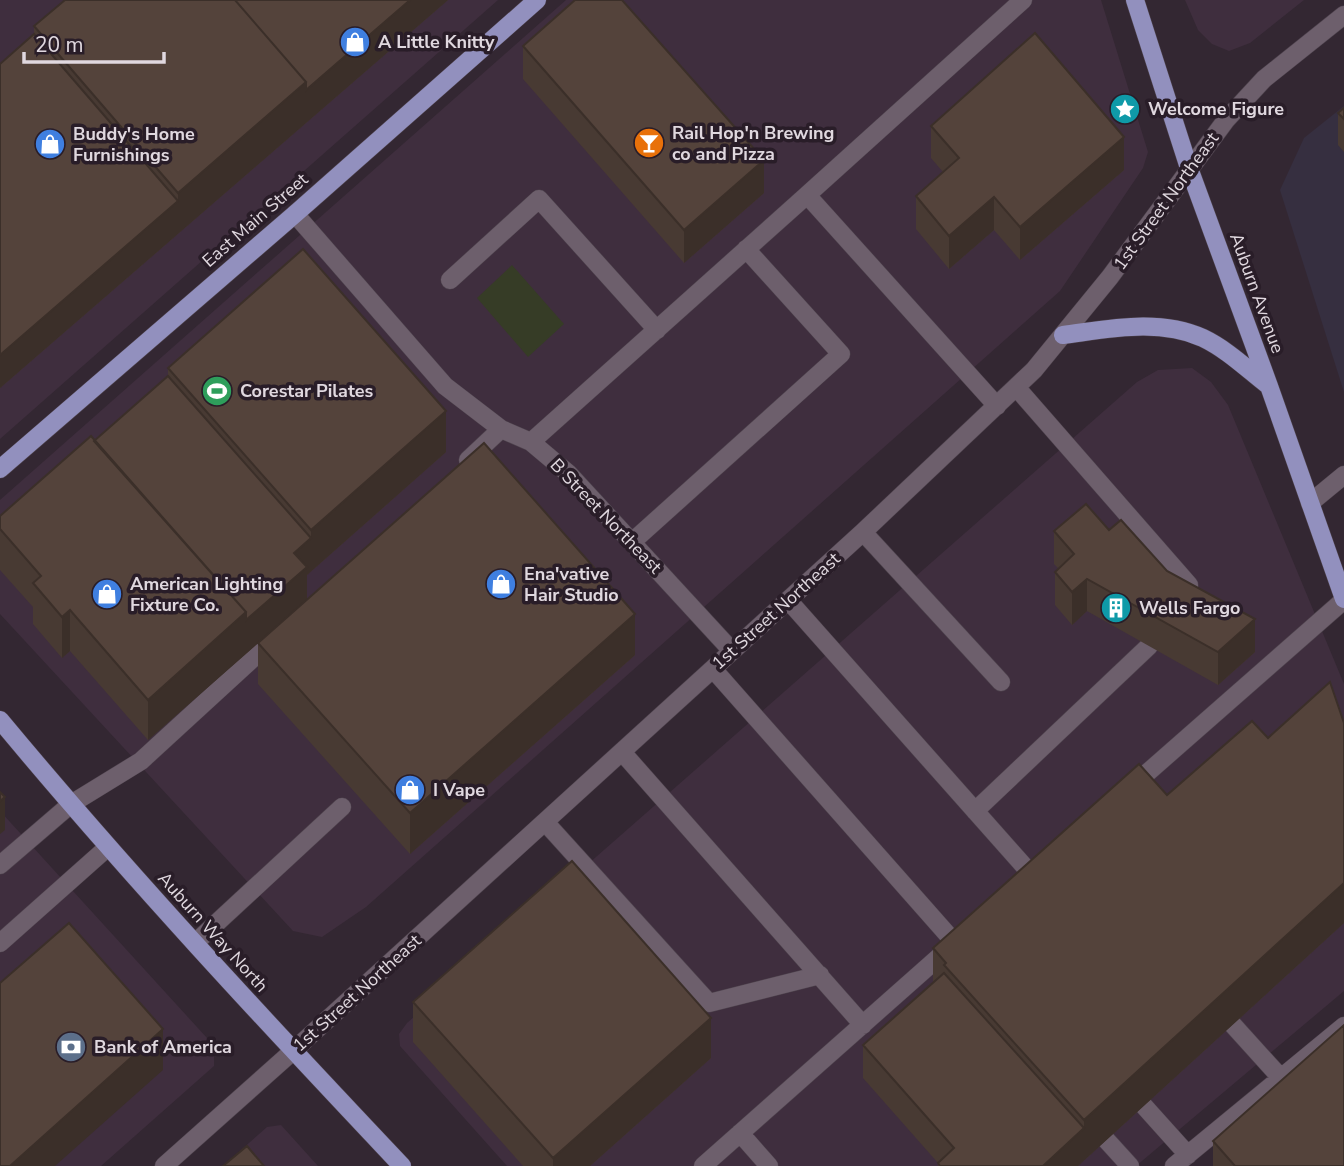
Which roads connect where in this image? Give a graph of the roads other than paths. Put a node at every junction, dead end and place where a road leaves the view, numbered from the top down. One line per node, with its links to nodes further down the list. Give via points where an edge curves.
1 (537, 0): 7 (main road, East Main Street)
2 (1023, 0): 6 (street)
3 (1135, 0): 5 (main road, Auburn Avenue)
4 (1344, 15): 5 (street, 1st Street Northeast, via 1264,79)
5 (1189, 168): 11 (street, 1st Street Northeast); 12 (main road, Auburn Avenue)
6 (807, 195): 8 (street); 14 (street)
7 (295, 214): 15 (street, B Street Northeast, via 445,386); 18 (main road, East Main Street)
8 (746, 250): 10 (street); 22 (street, via 841,354)
9 (450, 279): 10 (street, via 539,199)
10 (657, 330): 16 (street)
11 (1063, 335): 12 (main road, via 1130,326 1169,328 1202,338); 13 (street, 1st Street Northeast)
12 (1269, 386): 20 (main road, Auburn Avenue)
13 (1016, 387): 14 (street, 1st Street Northeast); 25 (street, via 1189,585)
14 (997, 406): 21 (street, 1st Street Northeast)
15 (501, 429): 16 (street, B Street Northeast); 17 (street)
16 (531, 442): 22 (street, B Street Northeast, via 569,474)
17 (460, 467)
18 (0, 470)
19 (1344, 475): 20 (street)
20 (1310, 503): 23 (main road, Auburn Avenue)
21 (863, 532): 24 (street, 1st Street Northeast); 30 (street)
22 (632, 542): 28 (street, B Street Northeast)
23 (1344, 599): 33 (street)
24 (788, 600): 28 (street, 1st Street Northeast); 36 (street)
25 (1184, 613)
26 (285, 628): 34 (street, via 141,761)
27 (1149, 646): 36 (street)
28 (732, 651): 29 (street, 1st Street Northeast)
29 (713, 668): 32 (street, 1st Street Northeast); 44 (street, via 960,939)
30 (1001, 682)
31 (0, 720): 34 (main road, Auburn Way North)
32 (622, 752): 37 (street, 1st Street Northeast); 43 (street)
33 (1121, 797)
34 (71, 804): 38 (main road, Auburn Way North); 39 (street)
35 (342, 807): 42 (street)
36 (975, 811): 40 (street)
37 (545, 822): 43 (street, via 709,1003); 47 (street, 1st Street Northeast)
38 (108, 847): 41 (street); 42 (main road, Auburn Way North)
39 (0, 866)
40 (1032, 875)
41 (0, 943)
42 (195, 943): 47 (main road, Auburn Way North)
43 (820, 975): 44 (street)
44 (863, 1025): 51 (street)
45 (1233, 1025): 48 (street)
46 (1344, 1026): 48 (street)
47 (293, 1051): 53 (street, 1st Street Northeast); 54 (main road, Auburn Way North)
48 (1281, 1078): 52 (street)
49 (1075, 1104): 57 (street)
50 (1144, 1106): 52 (street)
51 (740, 1133): 55 (street); 56 (street)
52 (1181, 1160)
53 (164, 1166)
54 (402, 1166)
55 (703, 1166)
56 (769, 1166)
57 (1130, 1166)

